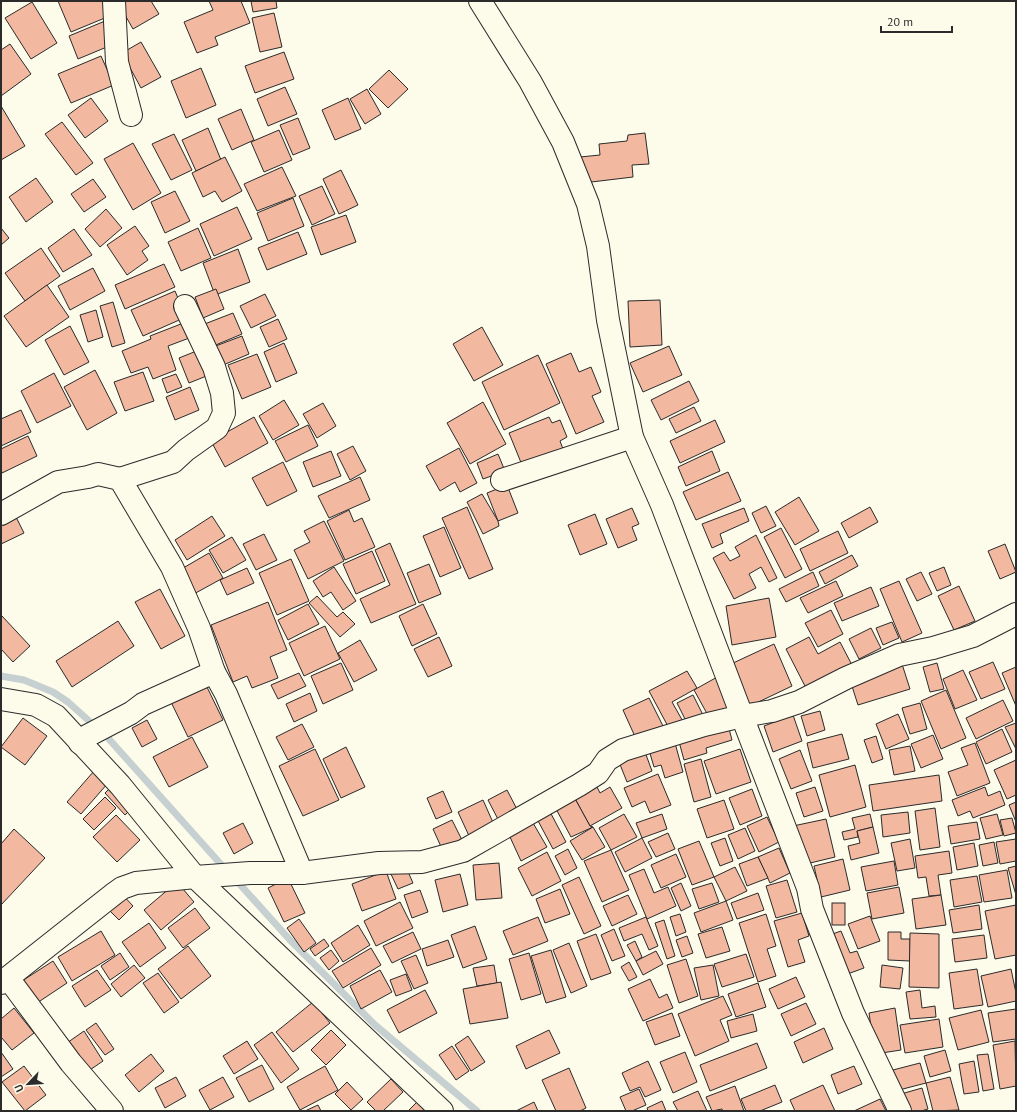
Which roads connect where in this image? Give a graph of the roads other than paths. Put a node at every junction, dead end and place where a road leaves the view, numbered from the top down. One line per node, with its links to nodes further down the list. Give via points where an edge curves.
1 (114, 1): 3 (street, via 117,62)
2 (480, 1): 5 (street, via 530,81 559,135 588,204)
3 (131, 115)
4 (185, 306): 6 (street, via 214,367 222,393 224,413 217,428 198,440 173,462)
5 (632, 436): 7 (street); 12 (street, via 665,512)
6 (120, 478): 8 (street, via 98,474 58,482); 10 (street, via 172,567 200,628)
7 (502, 480)
8 (1, 514)
9 (1016, 614): 12 (street, via 973,636 899,655 799,702 772,711)
10 (214, 672): 13 (street, via 143,704); 14 (street, via 226,694)
11 (1, 699): 13 (street, via 36,705 56,716)
12 (742, 716): 14 (street, via 624,750 607,760 598,773 579,785 463,851 422,862 379,863); 19 (street, via 808,888 812,910 853,1013)
13 (83, 739): 15 (street)
14 (302, 873): 15 (street)
15 (195, 877): 16 (street, via 146,882 122,888); 18 (street)
16 (4, 981): 17 (street)
17 (112, 1111)
18 (442, 1111)
19 (900, 1111)

